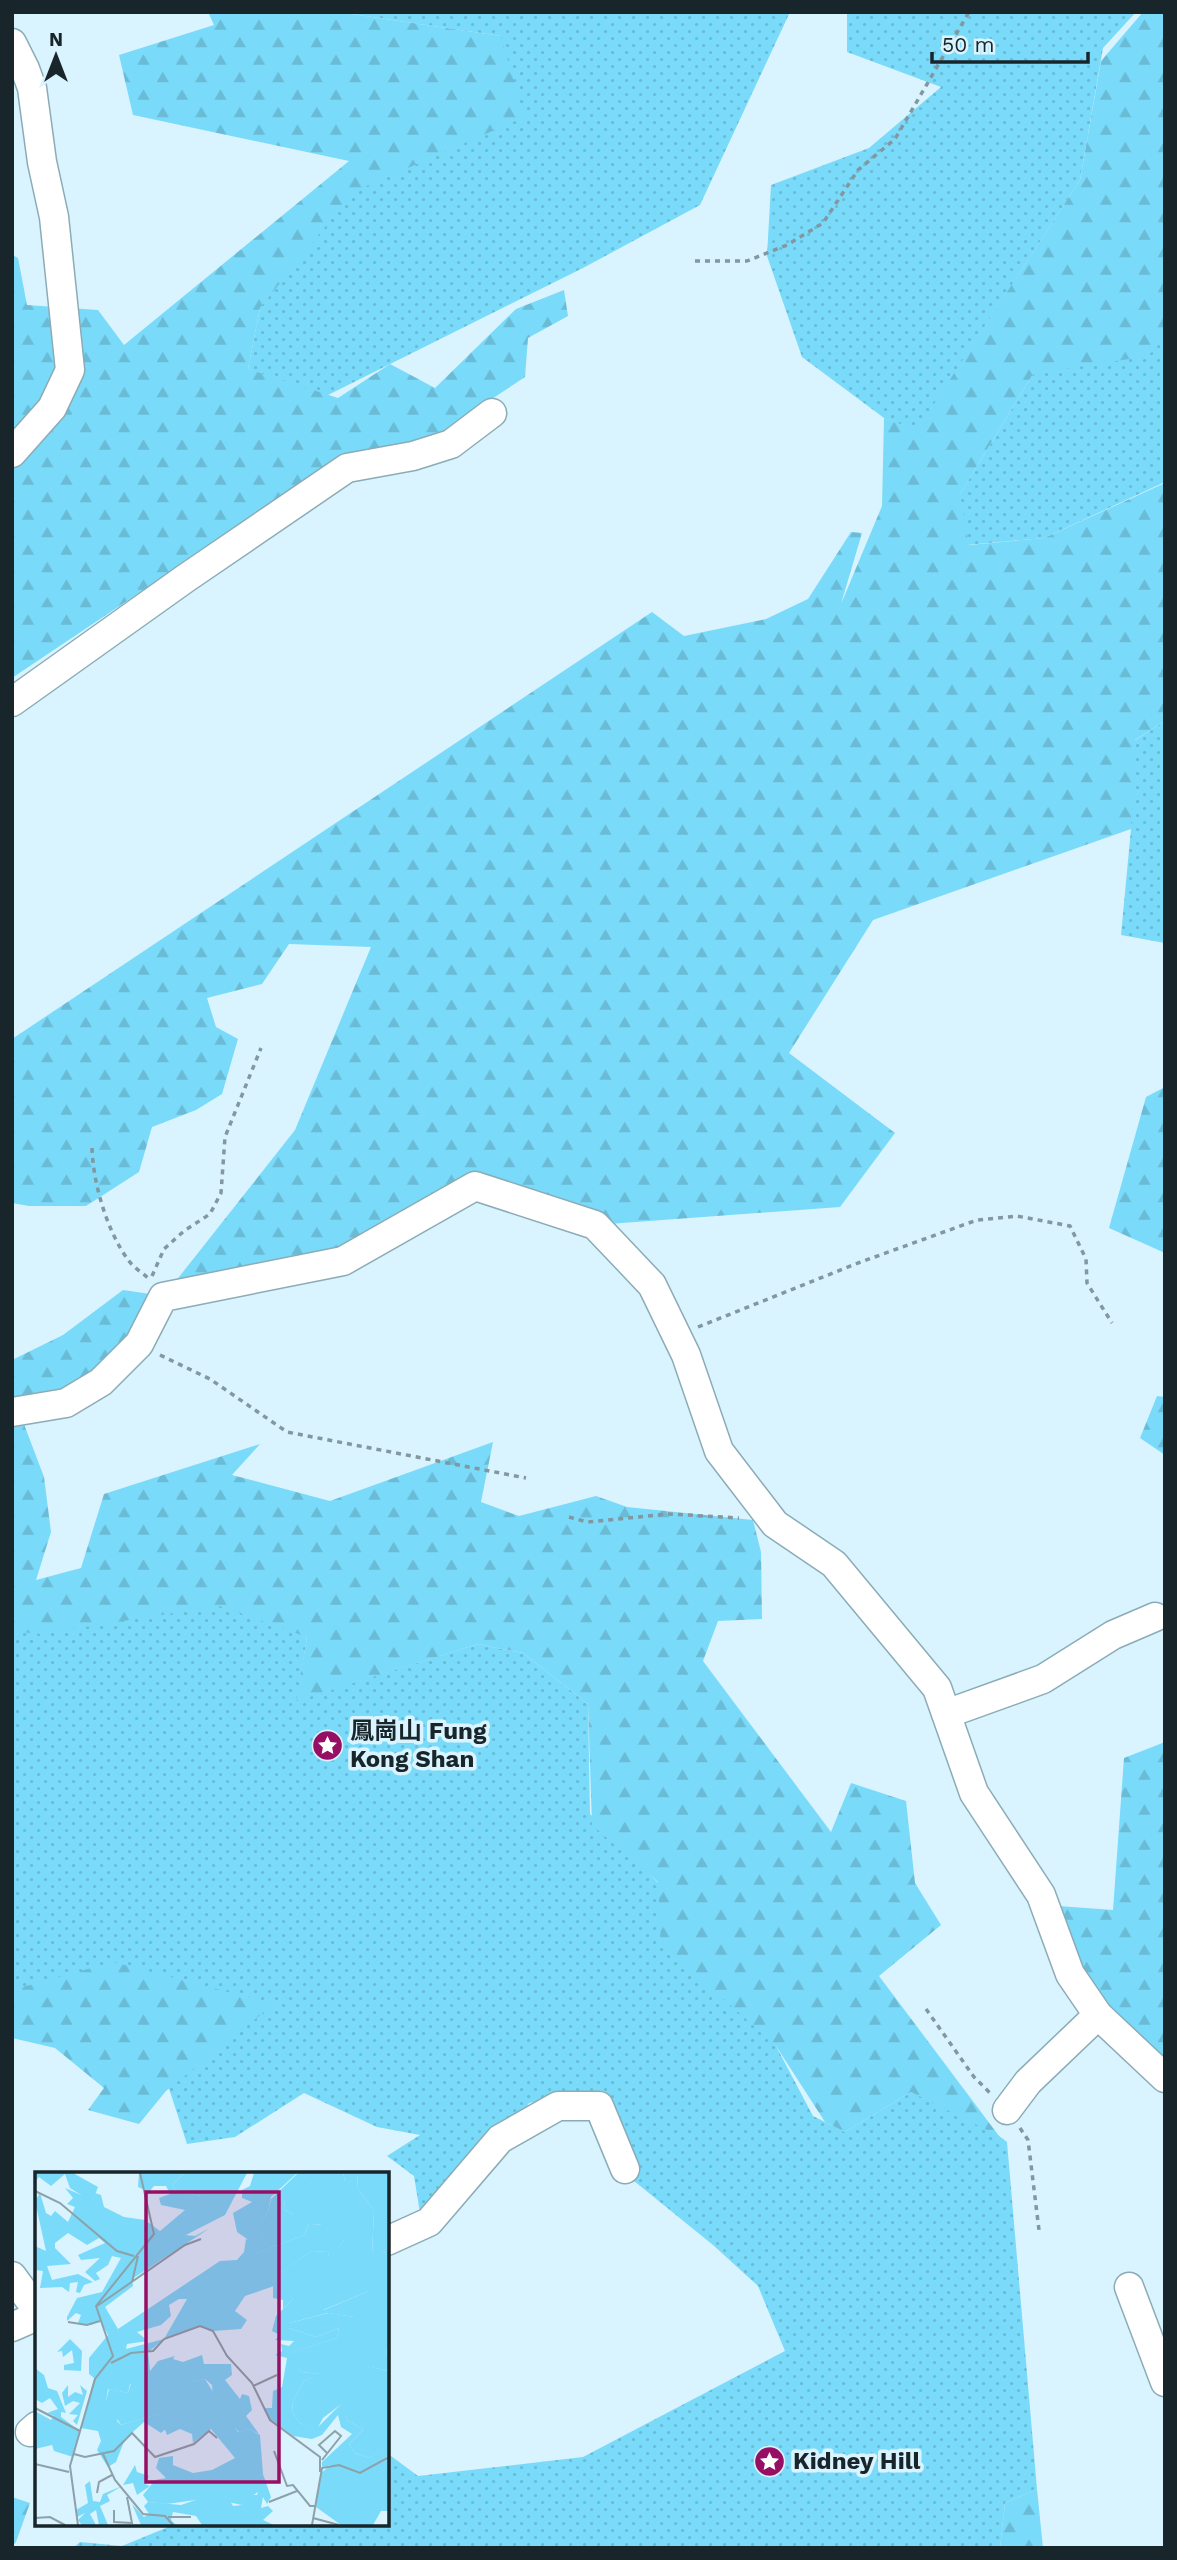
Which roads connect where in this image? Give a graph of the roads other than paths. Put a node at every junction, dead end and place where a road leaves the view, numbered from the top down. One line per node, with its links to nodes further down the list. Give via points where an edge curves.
1 (12, 43): 3 (street, via 32,88 54,217 70,370 52,408)
2 (492, 413): 4 (street, via 450,444 347,468)
3 (12, 453)
4 (12, 702)
5 (12, 1412): 7 (street, via 66,1403 101,1382 139,1345 163,1297 343,1261 475,1186 595,1225 652,1285 686,1355 719,1451 775,1524 834,1564 937,1688)
6 (1155, 1617): 7 (street, via 1113,1635 1043,1679)
7 (946, 1714): 8 (street, via 974,1793 1041,1895 1070,1974)
8 (1098, 2015): 9 (street); 10 (street, via 1028,2082)
9 (1165, 2078)
10 (1007, 2110)
11 (625, 2169): 12 (street, via 599,2106 558,2106 500,2139 429,2222)
12 (388, 2241)
13 (12, 2276): 15 (street)
14 (1129, 2287): 18 (street)
15 (35, 2307)
16 (35, 2317): 17 (street)
17 (12, 2327)
18 (1165, 2382)

